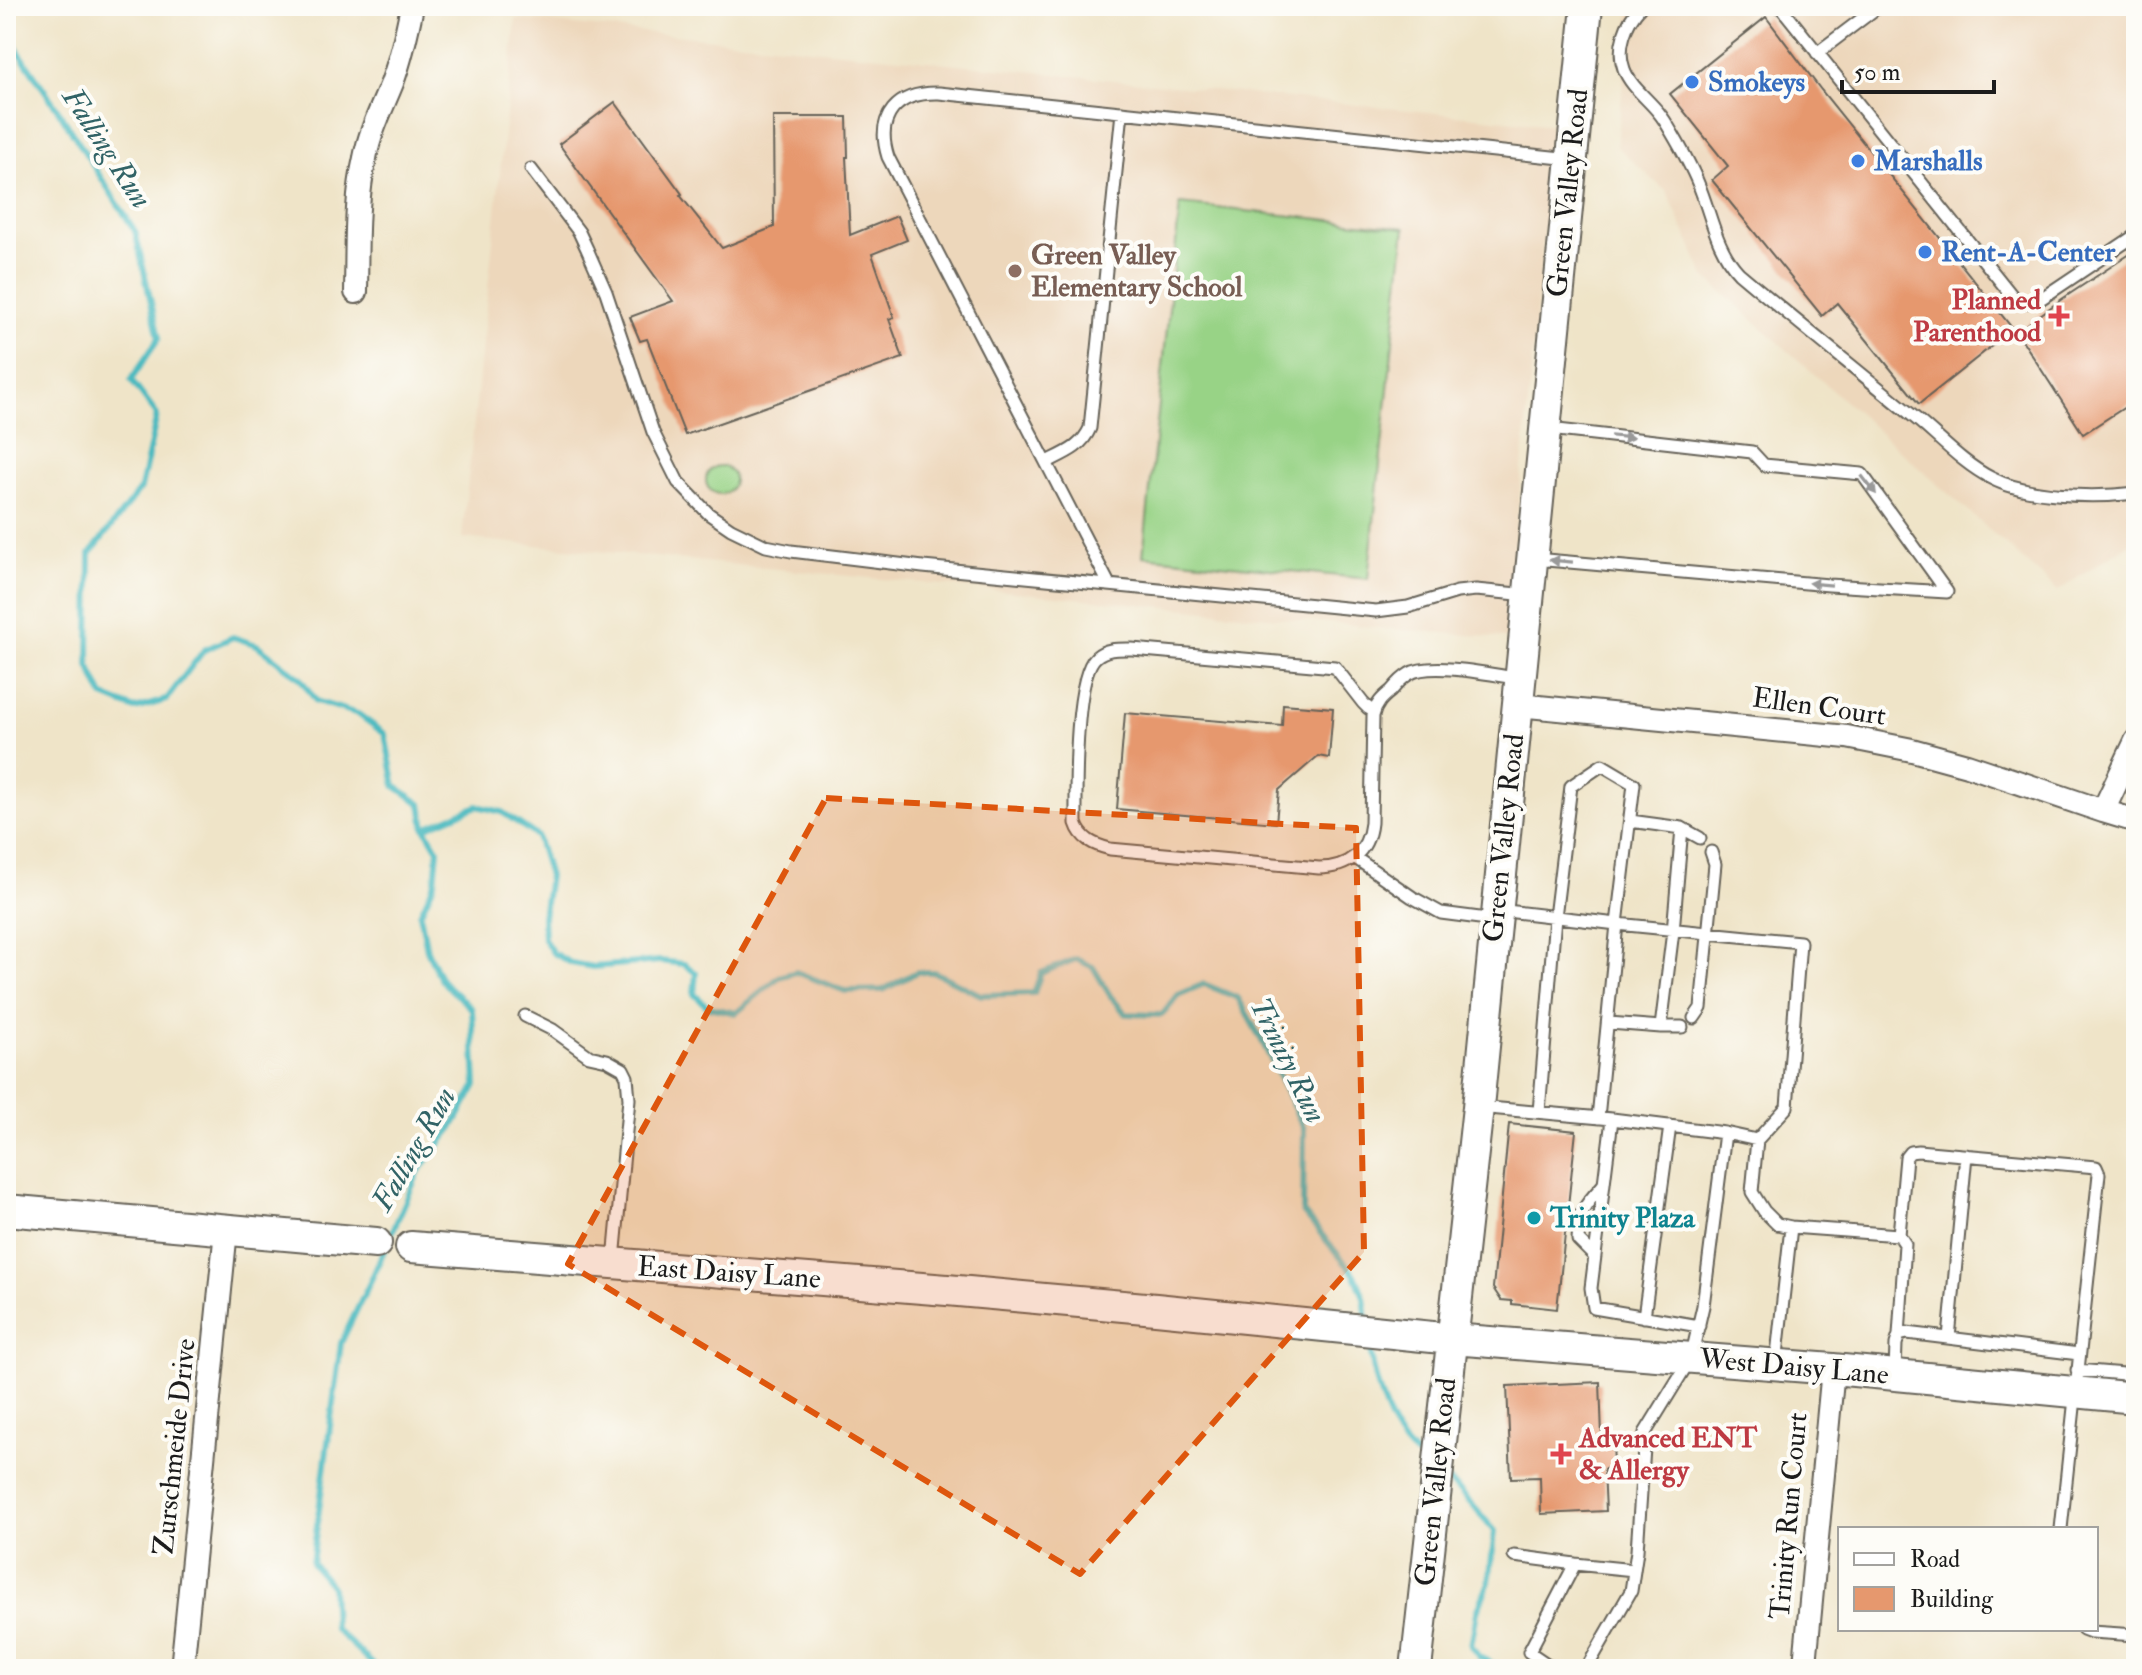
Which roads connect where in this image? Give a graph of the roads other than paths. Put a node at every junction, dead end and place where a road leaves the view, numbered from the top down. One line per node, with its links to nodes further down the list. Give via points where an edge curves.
1 (412, 6): 12 (street, via 364,161)
2 (1587, 6): 9 (street, Green Valley Road)
3 (1641, 6): 15 (lane, via 1623,40 1624,70 1670,130 1699,185 1722,249 1739,273 1963,460 1993,479 2056,494)
4 (1780, 6): 7 (lane)
5 (1879, 6): 6 (lane)
6 (1863, 11): 7 (lane)
7 (1817, 53): 11 (lane, via 2017,302 2039,300)
8 (1122, 112): 9 (lane); 14 (lane, via 1090,428 1074,449); 14 (lane, via 922,92 898,104 884,129 888,157)
9 (1571, 159): 13 (street, Green Valley Road)
10 (531, 169): 17 (lane, via 579,232 606,292 653,432 678,482 709,514 749,539 791,551)
11 (2136, 235)
12 (356, 292)
13 (1544, 429): 16 (street, Green Valley Road); 16 (lane, one-way to 16, via 1752,452 1764,465 1862,474 1947,592)
14 (1047, 462): 17 (lane)
15 (2136, 493)
16 (1531, 559): 18 (street, Green Valley Road)
17 (1109, 584): 18 (lane, via 1376,611 1457,592)
18 (1528, 595): 19 (street, Green Valley Road)
19 (1519, 692): 20 (lane, via 1442,669 1422,669 1403,678); 22 (street, Ellen Court, via 1550,706 1847,737 1912,750); 29 (street, Green Valley Road)
20 (1374, 711): 28 (lane, via 1370,831); 28 (lane, via 1335,667 1132,649 1108,650 1094,659 1082,695 1076,823 1093,843 1110,849 1319,868 1337,867)
21 (2136, 741): 22 (street)
22 (2103, 811): 24 (street, Ellen Court)
23 (1630, 821): 25 (lane); 30 (lane, via 1634,784 1602,765 1571,786); 31 (lane)
24 (2136, 821)
25 (1682, 828): 26 (lane); 32 (lane)
26 (1700, 838)
27 (1711, 852): 33 (lane, via 1715,864)
28 (1354, 857): 29 (lane, via 1441,913)
29 (1496, 915): 30 (lane); 39 (street, Green Valley Road)
30 (1555, 917): 31 (lane); 40 (lane)
31 (1617, 924): 32 (lane); 36 (lane)
32 (1673, 931): 33 (lane); 37 (lane)
33 (1706, 934): 35 (lane, via 1701,1008); 45 (lane, via 1800,942 1787,1107)
34 (525, 1016): 55 (lane, via 589,1056 616,1064 627,1077)
35 (1694, 1018)
36 (1609, 1023): 37 (lane); 41 (lane)
37 (1661, 1027): 38 (lane)
38 (1682, 1027)
39 (1478, 1107): 40 (lane); 60 (street, Green Valley Road)
40 (1539, 1112): 41 (lane)
41 (1598, 1118): 42 (lane)
42 (1612, 1119): 43 (lane); 47 (lane)
43 (1670, 1126): 44 (lane); 56 (lane)
44 (1725, 1133): 45 (lane); 57 (lane)
45 (1757, 1140): 49 (lane, via 1752,1192 1777,1224)
46 (1966, 1155): 51 (lane, via 1910,1152); 59 (lane); 61 (lane, via 2096,1167)
47 (1604, 1183): 54 (lane); 54 (lane, via 1578,1220 1578,1240)
48 (6, 1210): 50 (street, East Daisy Lane)
49 (1791, 1227): 51 (lane); 63 (lane)
50 (226, 1230): 52 (street, East Daisy Lane); 75 (street, Zurschmeide Drive)
51 (1899, 1235): 58 (lane, via 1905,1244)
52 (376, 1243): 53 (street, East Daisy Lane)
53 (411, 1247): 55 (street, East Daisy Lane)
54 (1595, 1257): 56 (lane, via 1594,1308)
55 (614, 1265): 60 (street, East Daisy Lane, via 947,1290)
56 (1644, 1317): 57 (lane)
57 (1699, 1326): 62 (lane)
58 (1899, 1335): 59 (lane); 65 (lane)
59 (1949, 1338): 61 (lane)
60 (1452, 1339): 62 (street, West Daisy Lane); 76 (street, Green Valley Road)
61 (2079, 1354): 67 (lane)
62 (1691, 1358): 63 (street, West Daisy Lane); 72 (lane, via 1645,1433)
63 (1775, 1364): 64 (street, West Daisy Lane)
64 (1833, 1369): 65 (street, West Daisy Lane); 79 (street, Trinity Run Court)
65 (1895, 1375): 67 (street, West Daisy Lane)
66 (2136, 1375): 67 (lane)
67 (2076, 1382): 68 (street, West Daisy Lane); 69 (lane)
68 (2136, 1398)
69 (2061, 1527)
70 (1514, 1556): 71 (lane)
71 (1575, 1564): 72 (lane); 77 (lane, via 1529,1652)
72 (1634, 1570): 78 (lane, via 1631,1591)
73 (2088, 1631): 74 (lane)
74 (2136, 1635)
75 (182, 1669)
76 (1416, 1669)
77 (1554, 1669)
78 (1586, 1669)
79 (1807, 1669)

